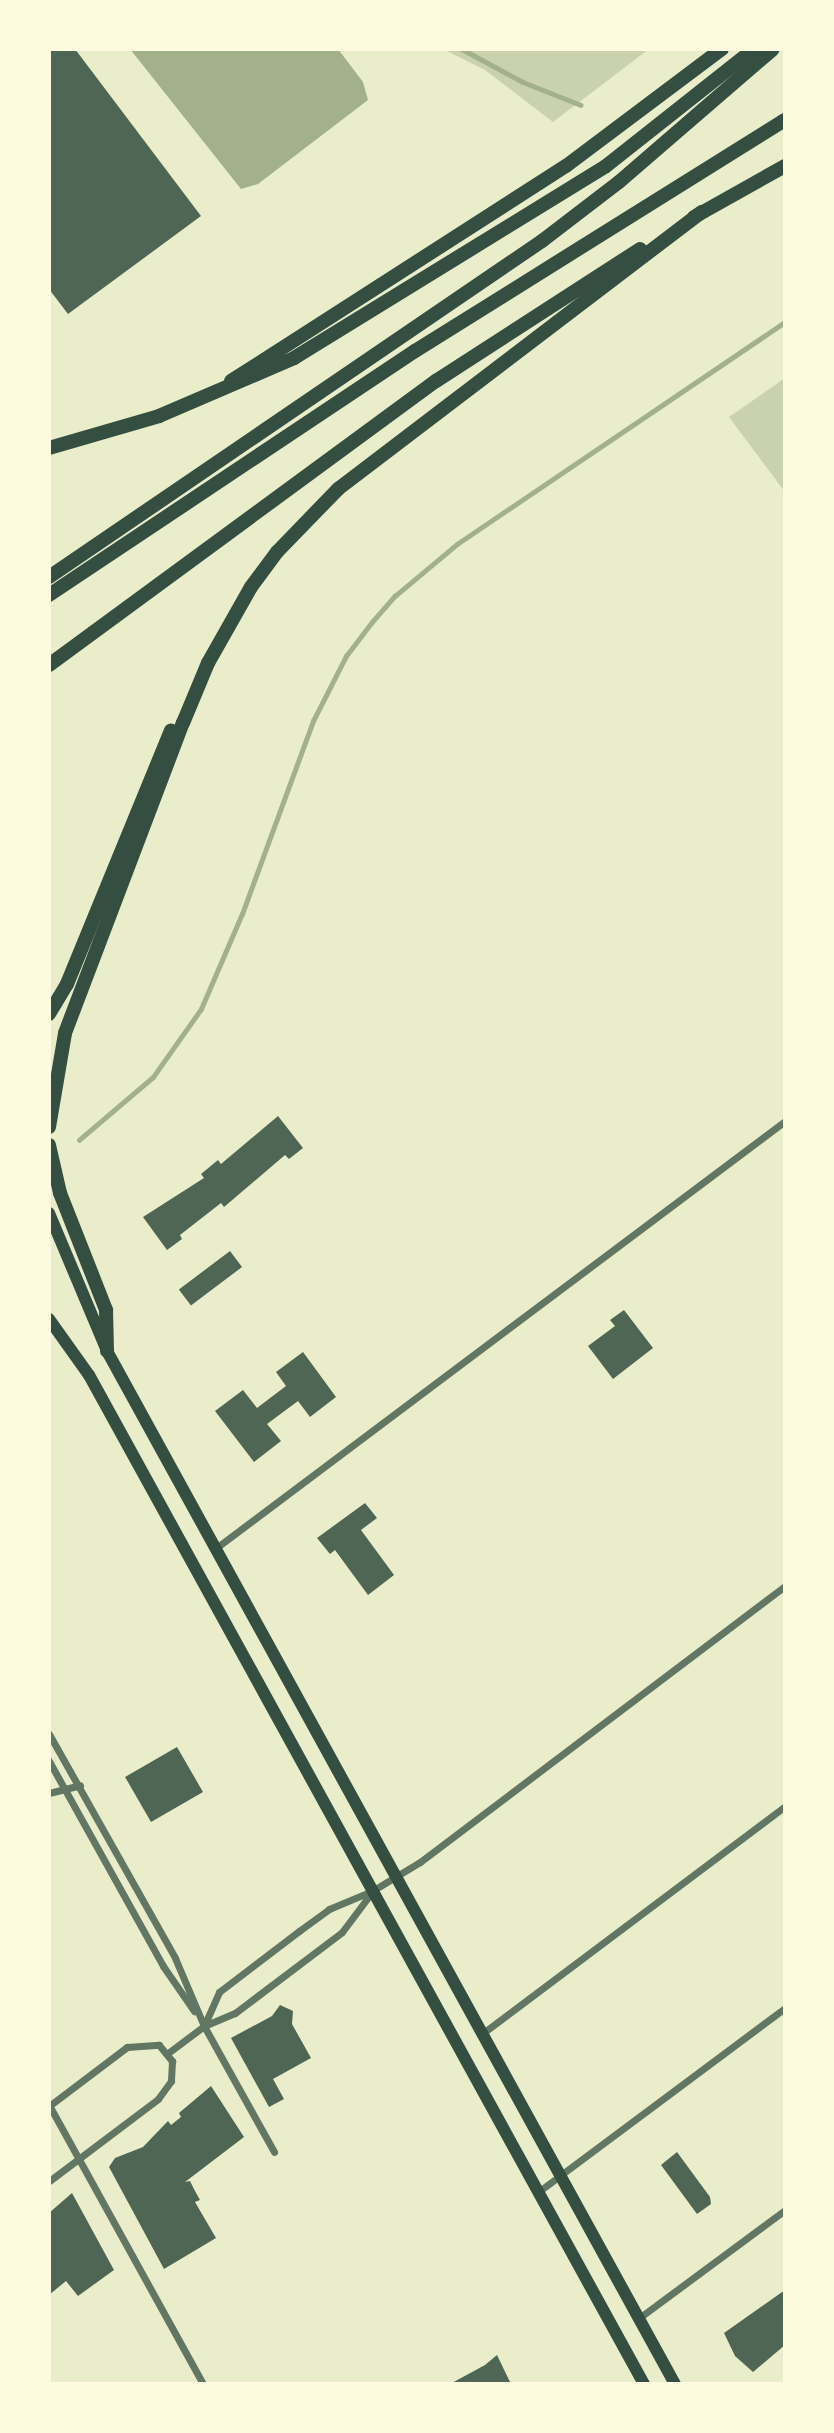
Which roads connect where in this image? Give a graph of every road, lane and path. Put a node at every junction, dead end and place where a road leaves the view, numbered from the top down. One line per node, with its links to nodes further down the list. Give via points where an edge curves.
1 (722, 49): 7 (highway, via 566,166)
2 (754, 49): 7 (highway, via 676,114 570,190 294,358)
3 (773, 49): 9 (highway, via 628,175 542,241)
4 (785, 120): 10 (highway, via 415,351)
5 (785, 166): 6 (highway)
6 (701, 212): 11 (highway, via 338,489 277,552 251,587); 12 (highway, via 436,381)
7 (216, 392): 8 (highway, via 159,416)
8 (49, 448)
9 (49, 577)
10 (49, 595)
11 (208, 663): 13 (highway, via 163,746 67,984); 15 (highway, via 65,1032)
12 (49, 665)
13 (49, 1014)
14 (785, 1121): 20 (street)
15 (49, 1127)
16 (49, 1145): 19 (highway, via 60,1193 106,1310)
17 (49, 1213): 19 (main road)
18 (49, 1319): 29 (main road, via 89,1375)
19 (107, 1351): 20 (main road)
20 (216, 1548): 28 (main road)
21 (785, 1587): 28 (street, via 420,1862)
22 (49, 1734): 24 (street)
23 (49, 1761): 25 (street)
24 (80, 1785): 25 (street); 31 (street, via 175,1958)
25 (65, 1789): 26 (street); 31 (street, via 163,1966)
26 (49, 1793)
27 (785, 1807): 32 (street)
28 (396, 1874): 29 (street); 32 (main road)
29 (372, 1891): 31 (street, via 342,1932 235,2013); 31 (street, via 329,1909 219,1992); 39 (main road)
30 (785, 2008): 37 (street)
31 (204, 2026): 33 (street); 35 (street)
32 (483, 2033): 37 (main road)
33 (168, 2053): 34 (street, via 151,2043 127,2048); 36 (street, via 174,2070 166,2090)
34 (49, 2105): 36 (street)
35 (274, 2152)
36 (79, 2159): 38 (street); 42 (street)
37 (561, 2175): 39 (street); 41 (main road)
38 (49, 2181)
39 (538, 2192): 43 (main road)
40 (785, 2210): 41 (street)
41 (639, 2318): 44 (main road)
42 (203, 2384)
43 (644, 2384)
44 (675, 2384)

